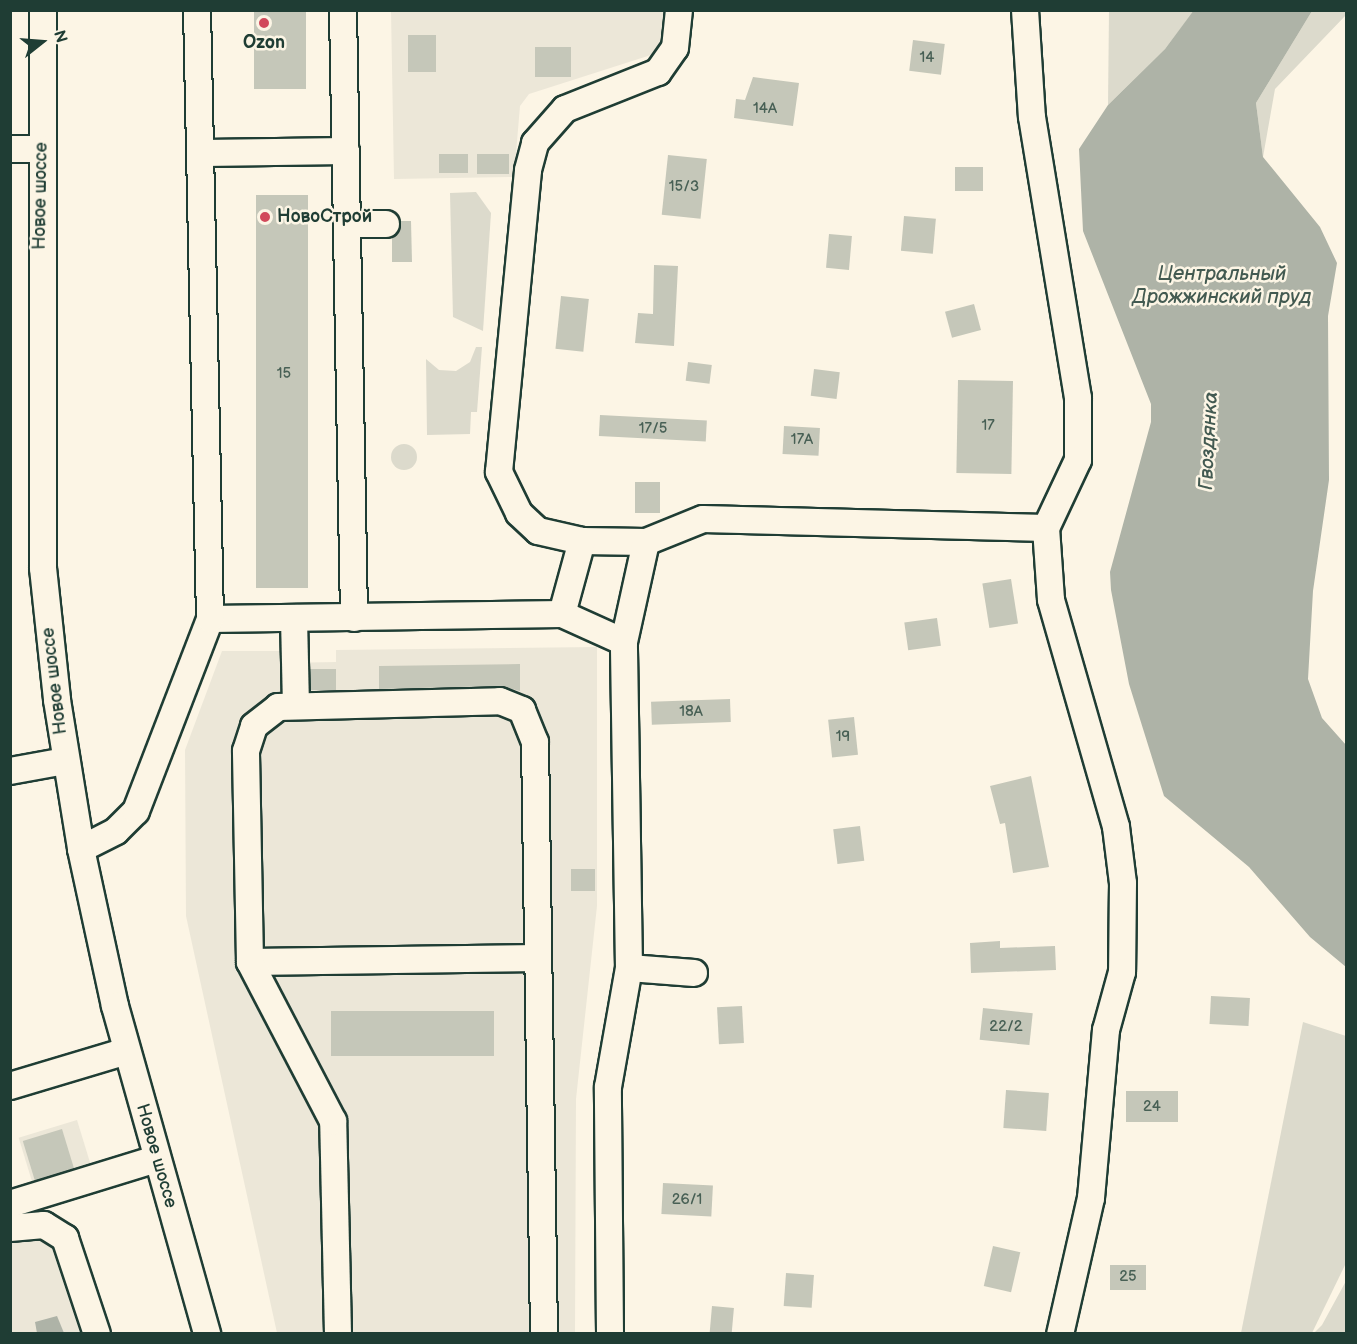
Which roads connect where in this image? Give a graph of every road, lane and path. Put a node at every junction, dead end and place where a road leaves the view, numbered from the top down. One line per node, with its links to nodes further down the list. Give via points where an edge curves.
1 (44, 10): 7 (street, Новое шоссе)
2 (197, 10): 9 (street)
3 (343, 10): 8 (street)
4 (679, 10): 13 (street, via 675,48 658,72 565,109 543,130 528,170 499,472 519,513 538,531)
5 (1025, 10): 12 (street, via 1032,117 1078,398 1078,460)
6 (10, 149): 7 (street)
7 (42, 149): 21 (street, Новое шоссе, via 43,568)
8 (346, 151): 9 (street); 10 (street)
9 (204, 153): 18 (street)
10 (347, 224): 11 (street); 17 (street)
11 (386, 224)
12 (1046, 528): 14 (street, via 703,519); 37 (street, via 1051,600 1065,663 1116,827 1124,913 1122,972 1106,1030 1091,1198)
13 (582, 541): 14 (street); 15 (street)
14 (646, 542): 19 (street)
15 (562, 614): 17 (street); 19 (street)
16 (294, 618): 17 (street); 18 (street); 20 (street)
17 (354, 618)
18 (210, 619): 23 (street, via 136,810 116,831)
19 (624, 642): 26 (street)
20 (296, 704): 24 (street, via 500,701 522,710 534,742); 25 (street, via 264,715 246,751)
21 (65, 761): 22 (street); 23 (street, Новое шоссе)
22 (10, 771)
23 (81, 849): 28 (street, Новое шоссе)
24 (538, 958): 25 (street); 35 (street)
25 (250, 962): 34 (street, via 333,1121)
26 (629, 968): 27 (street); 36 (street, via 608,1087)
27 (694, 973)
28 (127, 1051): 29 (street); 30 (street, Новое шоссе)
29 (10, 1086)
30 (156, 1159): 31 (street); 33 (street, Новое шоссе)
31 (11, 1218): 32 (street, via 44,1225 65,1238)
32 (98, 1334)
33 (207, 1334)
34 (338, 1334)
35 (544, 1334)
36 (610, 1334)
37 (1060, 1334)

